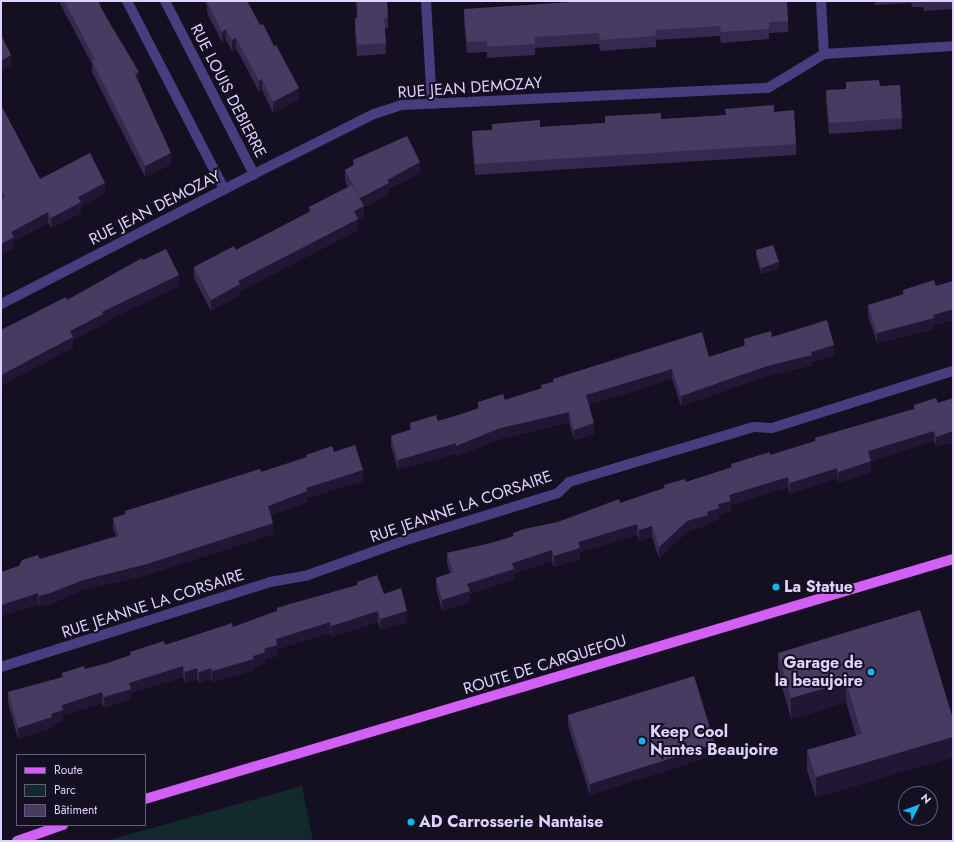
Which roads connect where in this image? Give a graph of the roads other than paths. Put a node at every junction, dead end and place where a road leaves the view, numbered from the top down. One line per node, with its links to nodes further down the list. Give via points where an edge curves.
1 (127, 1): 9 (street)
2 (165, 1): 8 (street, RUE LOUIS DEBIERRE)
3 (426, 1): 7 (street)
4 (821, 1): 6 (street)
5 (953, 46): 6 (street, RUE JEAN DEMOZAY)
6 (824, 54): 7 (street, RUE JEAN DEMOZAY, via 768,88)
7 (432, 104): 8 (street, RUE JEAN DEMOZAY, via 402,105 374,114)
8 (254, 174): 9 (street, RUE JEAN DEMOZAY)
9 (224, 189): 10 (street, RUE JEAN DEMOZAY)
10 (1, 304)
11 (953, 371): 13 (street, RUE JEANNE LA CORSAIRE, via 772,428 754,427 569,482 558,493 400,542 308,575 270,582)
12 (953, 560): 14 (main road, ROUTE DE CARQUEFOU)
13 (1, 667)
14 (146, 799)
15 (60, 826): 16 (main road)
16 (17, 841)

